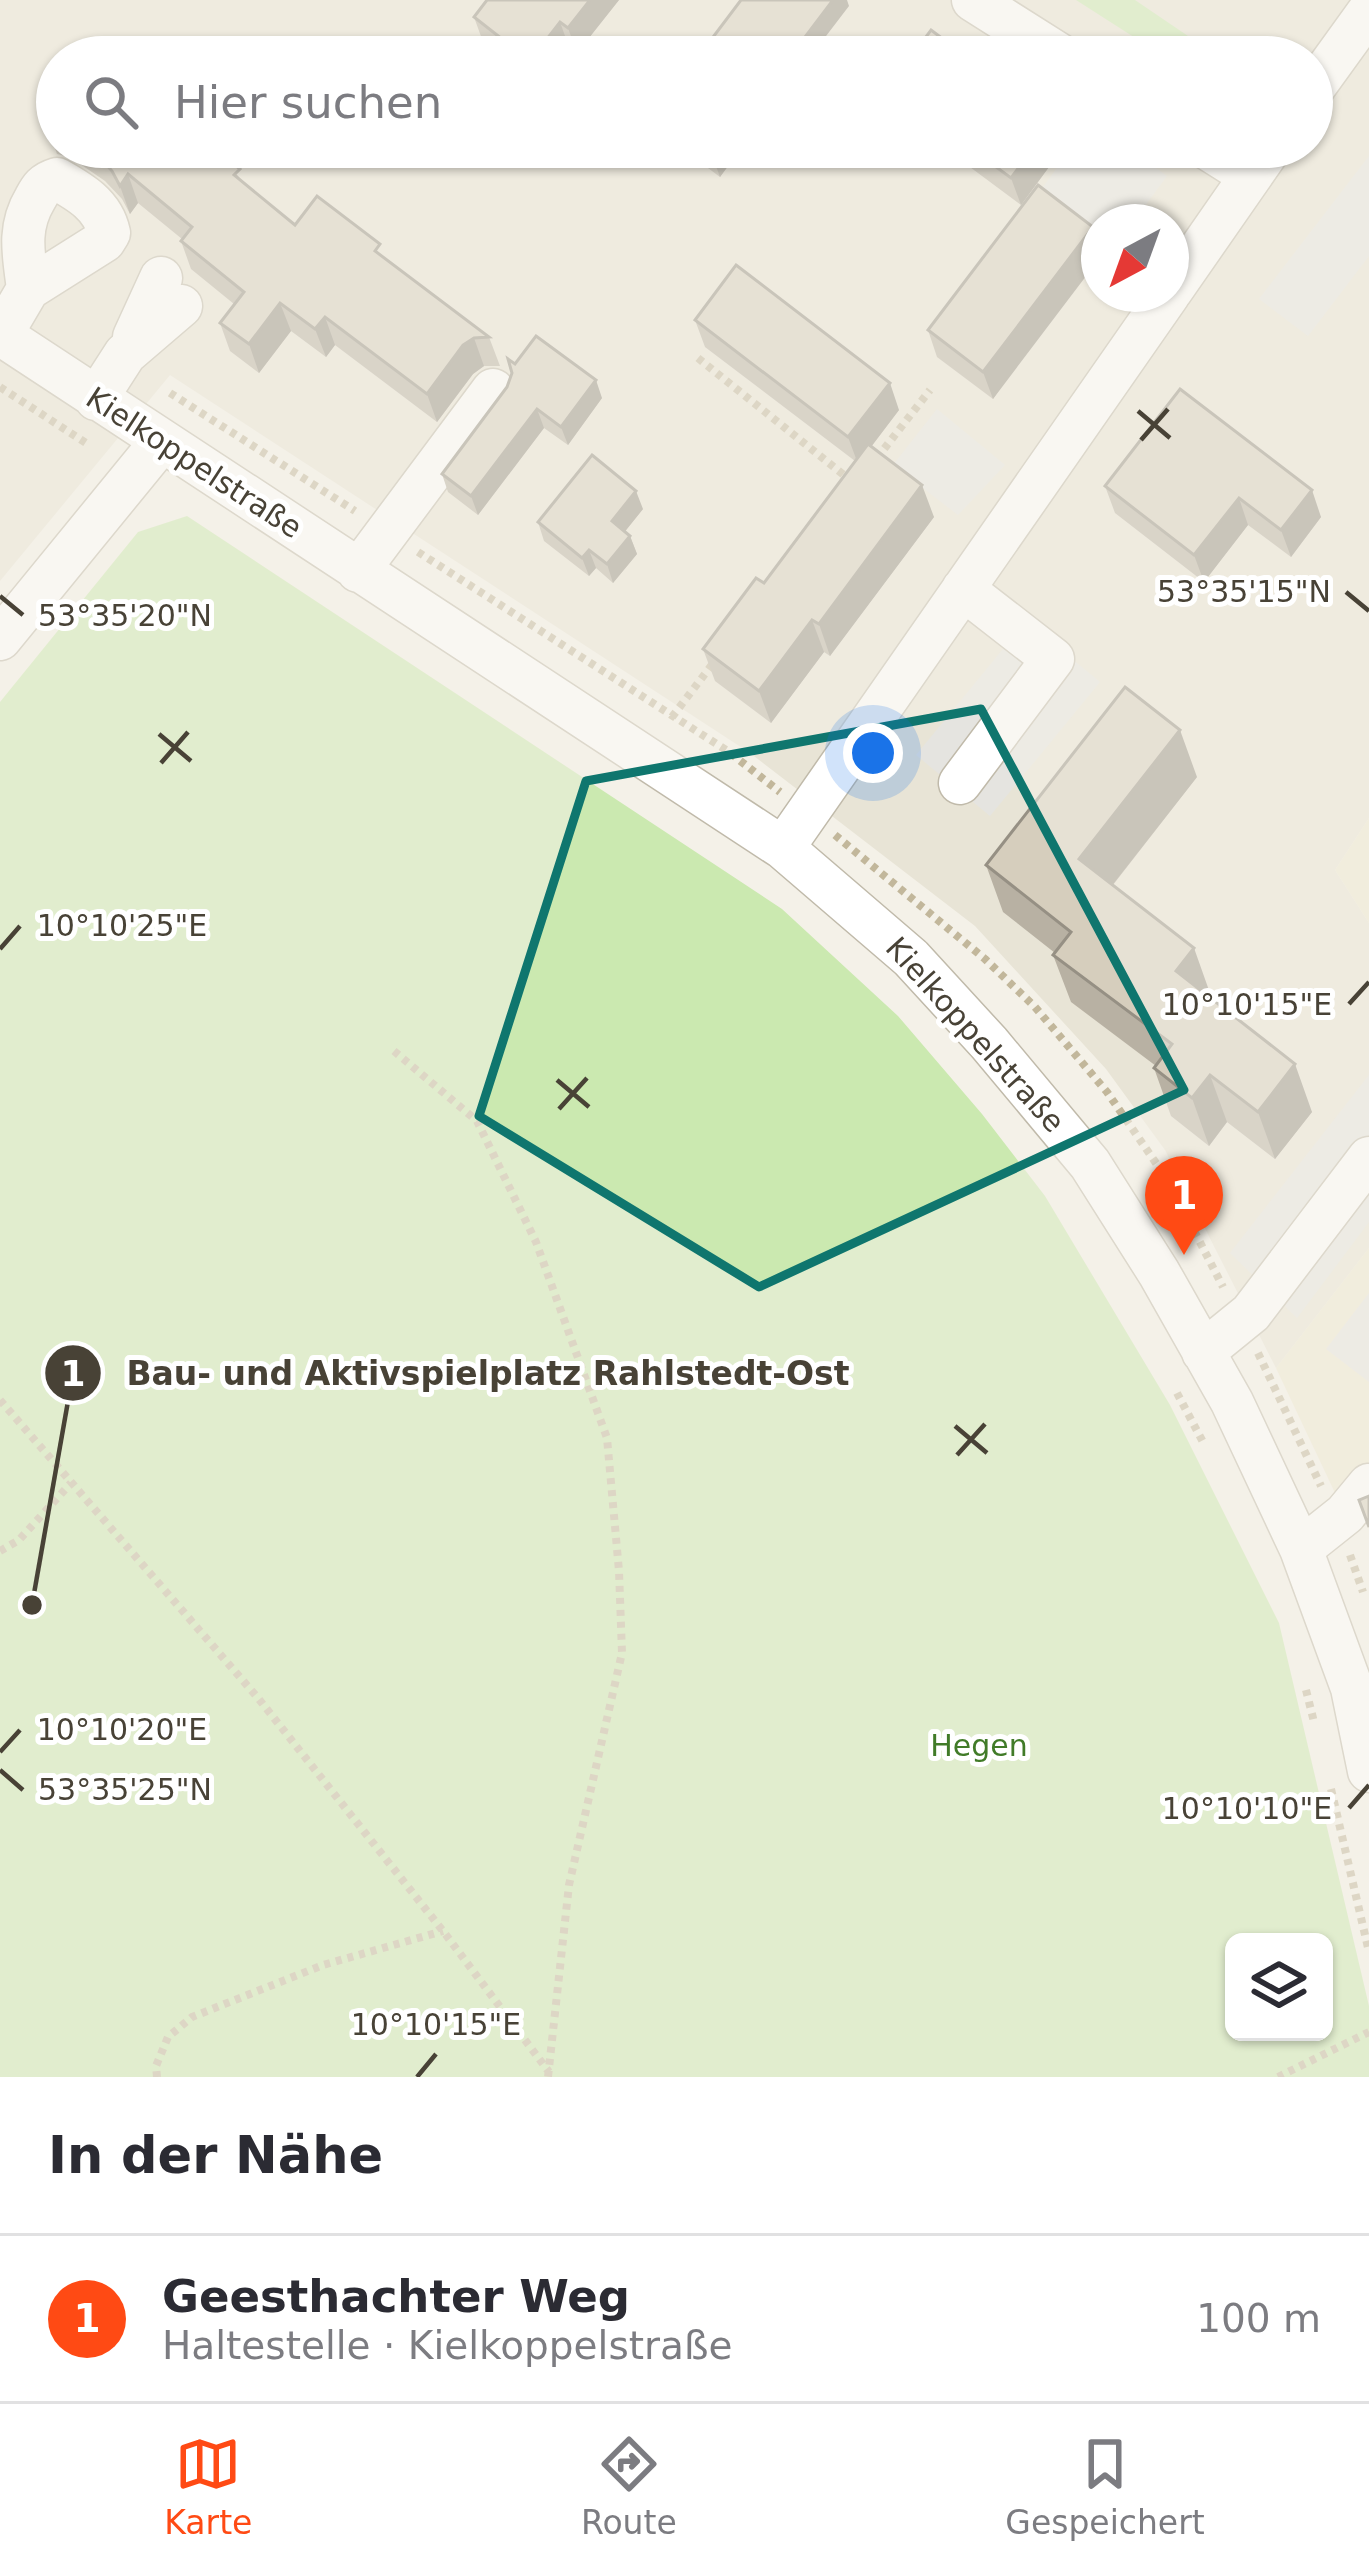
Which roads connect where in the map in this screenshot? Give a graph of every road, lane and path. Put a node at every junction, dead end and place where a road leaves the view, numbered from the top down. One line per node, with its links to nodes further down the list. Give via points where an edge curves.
1 (973, 0): 3 (street)
2 (1369, 11): 4 (street)
3 (1030, 36)
4 (1333, 61)
5 (1257, 168): 6 (street)
6 (1189, 265)
7 (28, 289): 10 (street)
8 (171, 292): 15 (street)
9 (1156, 312): 20 (street)
10 (3, 342): 15 (street, Kielkoppelstraße)
11 (698, 358): 18 (path)
12 (0, 387): 16 (path)
13 (494, 390): 19 (street)
14 (930, 390): 17 (path)
15 (96, 399): 16 (street, Kielkoppelstraße)
16 (148, 458): 19 (street, Kielkoppelstraße); 21 (street)
17 (868, 469)
18 (856, 485)
19 (358, 571): 23 (street, Kielkoppelstraße)
20 (963, 589): 24 (street, via 1053,658); 25 (street)
21 (0, 639)
22 (715, 662): 23 (path)
23 (641, 756): 25 (street, Kielkoppelstraße)
24 (960, 783)
25 (783, 848): 28 (street, Kielkoppelstraße, via 911,958 1090,1164)
26 (394, 1051): 44 (path, via 477,1121 536,1242 607,1438 622,1653 569,1885)
27 (1369, 1159): 28 (street, via 1250,1312)
28 (1203, 1352): 36 (street, Kielkoppelstraße)
29 (1175, 1390): 31 (path)
30 (0, 1400): 32 (path)
31 (1208, 1452)
32 (70, 1484): 35 (path); 41 (path, via 257,1698)
33 (1369, 1485): 36 (street)
34 (1369, 1530): 36 (street, via 1357,1542)
35 (0, 1551)
36 (1304, 1558): 40 (street, Kielkoppelstraße, via 1352,1688)
37 (1305, 1683): 38 (path)
38 (1315, 1726)
39 (1326, 1769): 42 (path)
40 (1369, 1771)
41 (442, 1931): 44 (path); 45 (path, via 323,1965 192,2017 168,2037)
42 (1369, 1952)
43 (1369, 2032): 46 (path)
44 (550, 2076)
45 (157, 2077)
46 (1278, 2077)

